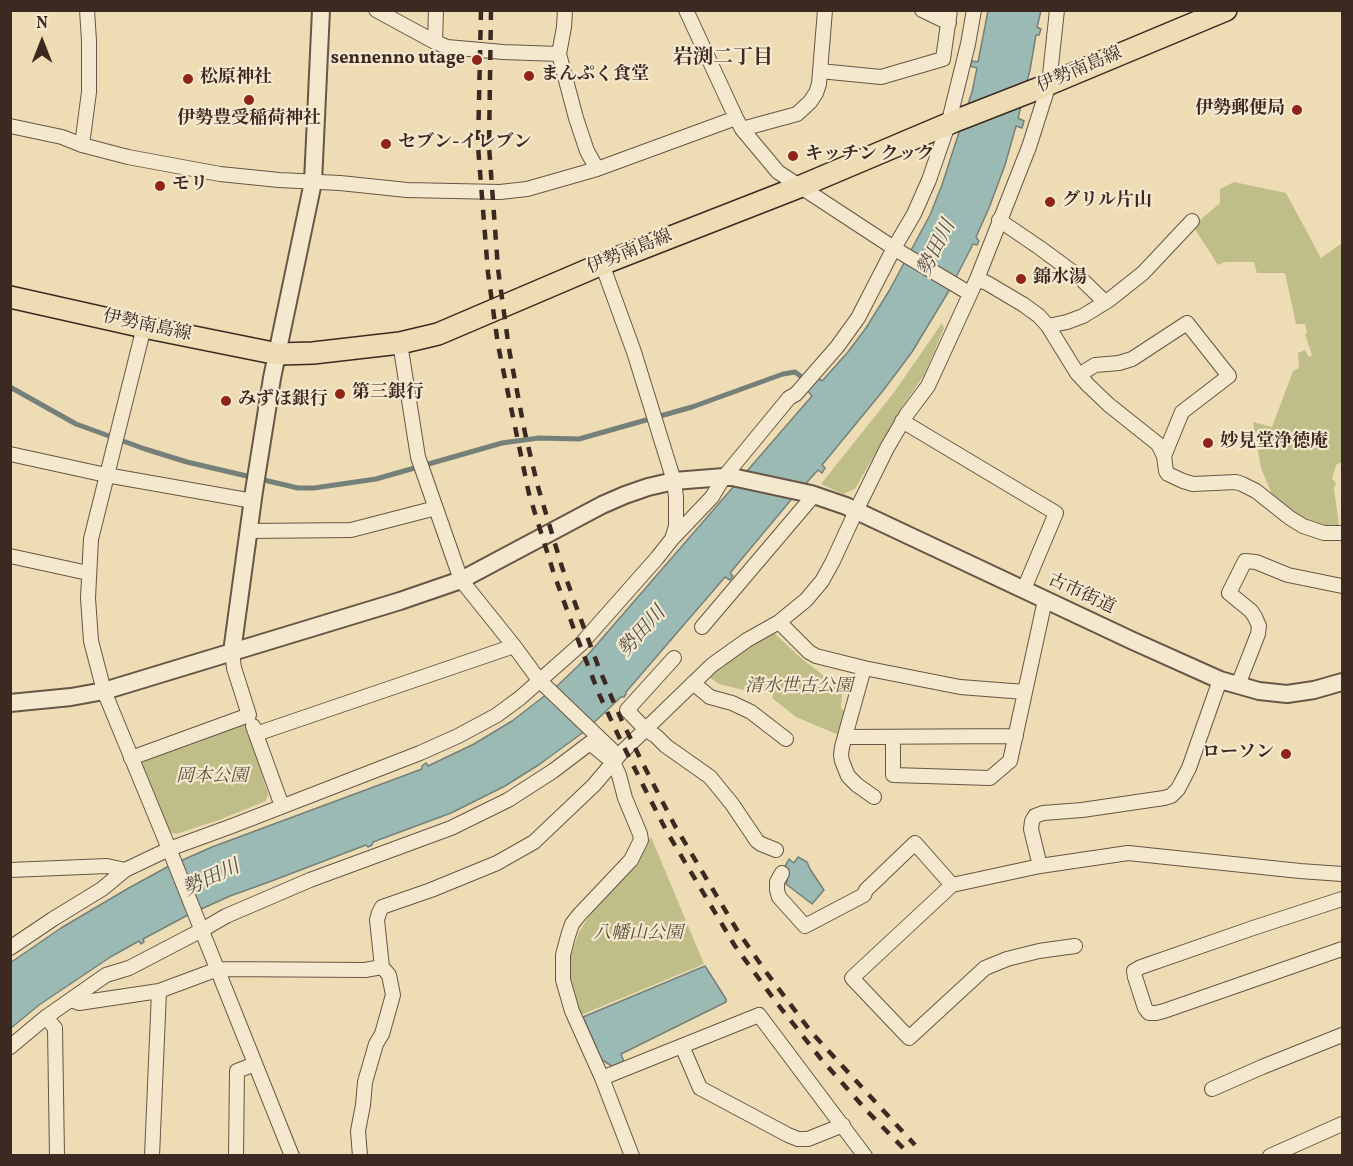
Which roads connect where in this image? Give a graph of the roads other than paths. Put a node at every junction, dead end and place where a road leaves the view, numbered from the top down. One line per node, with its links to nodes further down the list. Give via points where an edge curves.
1 (87, 10): 20 (street, via 89,92)
2 (321, 10): 22 (street)
3 (376, 10): 13 (street)
4 (436, 10): 13 (street)
5 (565, 10): 14 (street)
6 (686, 10): 17 (street)
7 (825, 10): 15 (street)
8 (922, 10): 12 (street)
9 (974, 10): 18 (street)
10 (1057, 10): 16 (street)
11 (1226, 10): 16 (main road, 伊勢南島線)
12 (950, 17): 15 (street, via 943,59 881,77)
13 (435, 42): 14 (street, via 447,47)
14 (559, 54): 21 (street, via 586,151)
15 (820, 71): 17 (street, via 816,93 796,114)
16 (1043, 87): 18 (main road, 伊勢南島線); 24 (street, via 1029,147)
17 (739, 123): 21 (street); 23 (street, via 778,172)
18 (952, 123): 23 (main road, 伊勢南島線); 26 (street)
19 (10, 126): 20 (street)
20 (82, 145): 22 (street, via 220,174)
21 (597, 169): 22 (street, via 527,189 500,192)
22 (313, 182): 35 (street)
23 (799, 187): 26 (street); 27 (main road, 伊勢南島線)
24 (999, 220): 28 (street); 31 (street, via 1078,276)
25 (1192, 221): 31 (street, via 1143,273)
26 (897, 250): 29 (street); 41 (street, via 837,347 789,398)
27 (602, 264): 34 (main road, 伊勢南島線, via 438,334); 42 (street)
28 (976, 279): 29 (street); 32 (street, via 1024,305)
29 (966, 291): 37 (street, via 928,386)
30 (10, 297): 33 (main road, 伊勢南島線)
31 (1105, 302): 32 (street, via 1083,316)
32 (1048, 326): 36 (street)
33 (144, 327): 35 (main road, 伊勢南島線); 40 (street)
34 (400, 343): 35 (main road, 伊勢南島線); 45 (street, via 418,456)
35 (278, 354): 44 (street)
36 (1079, 375): 39 (street, via 1158,444); 39 (street, via 1095,365 1132,359 1187,322 1229,376 1182,412)
37 (902, 421): 46 (street); 54 (street, via 1056,513)
38 (10, 454): 40 (street)
39 (1164, 456): 48 (street, via 1168,474 1183,481 1236,482 1256,491 1303,526 1324,533)
40 (106, 476): 44 (street); 51 (street, via 91,539)
41 (728, 477): 42 (street, 古市街道); 43 (street, 古市街道); 49 (street)
42 (674, 481): 49 (street, via 676,526); 52 (street, 古市街道, via 602,505)
43 (813, 495): 46 (street, 古市街道); 57 (street)
44 (254, 496): 47 (street)
45 (436, 508): 47 (street, via 351,530); 52 (street)
46 (856, 511): 54 (street, 古市街道); 56 (street, via 822,581)
47 (248, 531): 59 (street)
48 (1342, 533)
49 (672, 539): 64 (street)
50 (10, 556): 51 (street)
51 (88, 573): 67 (street, via 91,641)
52 (461, 580): 58 (street); 59 (street, 古市街道)
53 (1342, 586): 66 (street, via 1245,561 1229,593 1255,616 1258,634)
54 (1024, 589): 55 (street, 古市街道)
55 (1045, 600): 62 (street, 古市街道); 68 (street)
56 (779, 622): 61 (street, via 816,656); 65 (street, via 712,665)
57 (702, 627)
58 (514, 646): 64 (street); 72 (street)
59 (232, 652): 67 (street, 古市街道); 70 (street)
60 (674, 658): 71 (street, via 627,710)
61 (864, 668): 68 (street, via 960,687); 74 (street)
62 (1220, 680): 66 (street, 古市街道); 83 (street, via 1178,789 1164,798 1035,816 1031,829)
63 (1342, 682): 66 (street, 古市街道, via 1287,694)
64 (542, 683): 77 (street); 80 (street, via 458,736)
65 (693, 684): 71 (street); 76 (street, via 710,698 751,712)
66 (1238, 685)
67 (104, 692): 69 (street, 古市街道); 78 (street)
68 (1025, 692): 73 (street)
69 (10, 703)
70 (249, 715): 72 (street); 78 (street)
71 (646, 730): 77 (street); 81 (street, via 710,777 756,841)
72 (256, 734): 80 (street)
73 (1016, 736): 75 (street); 75 (street, via 1010,761 990,778 893,776)
74 (845, 737): 75 (street); 79 (street, via 841,755 846,772)
75 (893, 737)
76 (786, 739)
77 (612, 756): 90 (street, via 590,742 544,777 483,813); 94 (street, via 594,785 526,848 382,908 377,920); 103 (street, via 641,840 631,860 572,924 562,965 572,1011)
78 (131, 758): 82 (street)
79 (874, 797)
80 (282, 806): 82 (street)
81 (776, 850)
82 (171, 852): 85 (street); 90 (street)
83 (1040, 866): 87 (street, via 1128,853); 88 (street)
84 (10, 870): 85 (street, via 107,866)
85 (125, 870): 92 (street)
86 (782, 873): 88 (street, via 777,882 779,897 805,926 864,895 915,843)
87 (1342, 874)
88 (952, 885): 91 (street, via 852,978 909,1038 985,968 1007,958)
89 (1342, 899): 93 (street, via 1134,971 1145,1008 1156,1013)
90 (200, 926): 95 (street); 97 (street, via 129,968 106,975)
91 (1075, 946)
92 (10, 948)
93 (1342, 949)
94 (382, 967): 95 (street); 112 (street, via 389,975 393,995 365,1082 358,1131)
95 (218, 969): 96 (street); 102 (street)
96 (159, 991): 97 (street, via 80,1003); 109 (street)
97 (71, 1000): 98 (street)
98 (46, 1017): 101 (street); 108 (street, via 55,1028)
99 (1342, 1035): 104 (street)
100 (682, 1046): 103 (street); 106 (street, via 700,1088 788,1135 808,1138); 106 (street, via 759,1015)
101 (10, 1047)
102 (255, 1064): 110 (street, via 237,1071); 111 (street)
103 (602, 1078): 107 (street)
104 (1212, 1089)
105 (1342, 1124): 114 (street)
106 (843, 1125): 113 (street)
107 (634, 1154)
108 (57, 1155)
109 (152, 1155)
110 (236, 1155)
111 (292, 1155)
112 (360, 1155)
113 (865, 1155)
114 (1270, 1155)

